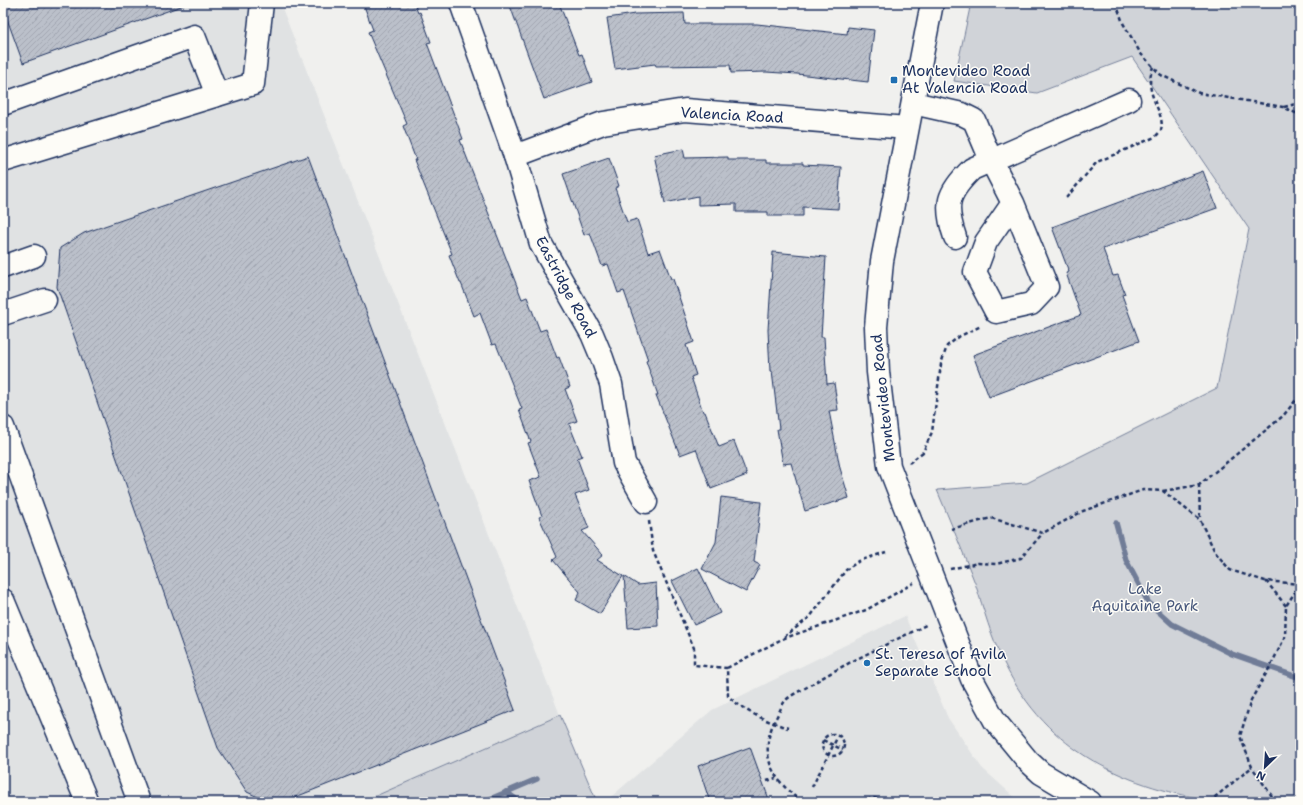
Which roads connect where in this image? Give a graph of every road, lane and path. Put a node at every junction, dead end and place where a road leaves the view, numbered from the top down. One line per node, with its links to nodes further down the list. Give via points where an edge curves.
1 (262, 3): 6 (street, via 253,84)
2 (461, 3): 14 (street, Eastridge Road)
3 (932, 3): 8 (street, Montevideo Road)
4 (1116, 3): 5 (path, via 1123,23 1141,54)
5 (1153, 66): 11 (path, via 1161,75 1199,93); 17 (path, via 1149,76 1151,94 1160,117 1161,130 1155,137 1097,162)
6 (217, 95): 10 (street, via 194,36); 16 (street)
7 (1129, 100): 15 (street)
8 (913, 103): 13 (street, Montevideo Road); 15 (street, via 962,114 974,120)
9 (1300, 103): 11 (path)
10 (3, 104)
11 (1283, 107): 12 (path)
12 (1300, 115)
13 (907, 128): 14 (street, Valencia Road, via 685,110 603,123); 27 (street, Montevideo Road, via 882,261 876,327 878,372 889,466)
14 (515, 156): 30 (street, Eastridge Road, via 541,244 592,334 602,358 611,384 624,463)
15 (991, 160): 18 (street); 19 (street, via 972,169 958,182 949,202 948,217)
16 (3, 161)
17 (1066, 198)
18 (1013, 203): 23 (street, via 986,242 975,272); 23 (street, via 1047,287 1031,304)
19 (955, 237)
20 (34, 256): 21 (street)
21 (3, 267)
22 (45, 300): 24 (street)
23 (996, 312): 27 (path, via 994,322 960,336 947,346 941,364 932,432 923,452)
24 (3, 314)
25 (1300, 395): 28 (path, via 1284,416)
26 (3, 427): 56 (street)
27 (893, 475): 35 (street, Montevideo Road)
28 (1199, 485): 29 (path); 31 (path)
29 (1163, 491): 31 (path); 33 (path, via 1143,490 1089,509)
30 (646, 502): 42 (path, via 653,551 694,648 694,665)
31 (1200, 520): 36 (path, via 1214,552 1230,570)
32 (951, 530): 33 (path, via 991,518)
33 (1043, 533): 35 (path, via 1021,558 996,564 978,563)
34 (886, 552): 41 (path, via 859,561 846,570 810,617)
35 (931, 573): 40 (street, Montevideo Road); 41 (path, via 866,610)
36 (1265, 581): 37 (path); 39 (path)
37 (1300, 584): 39 (path)
38 (3, 600): 55 (street)
39 (1286, 606): 50 (path, via 1285,637 1251,700 1240,736)
40 (947, 614): 43 (path, via 827,674 786,699); 59 (street, Montevideo Road, via 972,679 995,721 1041,774)
41 (782, 639): 42 (path)
42 (727, 668): 43 (path, via 728,696 739,707)
43 (773, 723): 44 (path); 51 (path, via 768,738 768,754)
44 (788, 728)
45 (838, 736): 46 (path, via 828,735); 47 (path); 48 (path, via 843,742)
46 (823, 740): 47 (path); 49 (path, via 823,750)
47 (833, 745): 48 (path); 49 (path)
48 (843, 750): 49 (path, via 835,757)
49 (828, 756): 53 (path)
50 (1252, 767): 60 (path); 61 (path)
51 (776, 778): 52 (path); 57 (path)
52 (767, 781)
53 (812, 787)
54 (892, 800): 58 (path, via 873,798)
55 (87, 802)
56 (139, 802)
57 (802, 802)
58 (860, 802)
59 (1090, 802)
60 (1209, 802)
61 (1276, 802)

